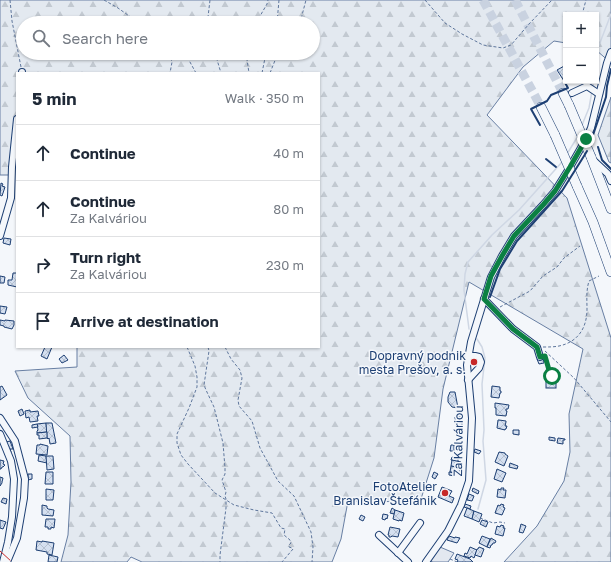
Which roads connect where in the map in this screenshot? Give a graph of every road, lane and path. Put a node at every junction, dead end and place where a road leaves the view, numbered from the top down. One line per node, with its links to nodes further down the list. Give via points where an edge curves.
1 (10, 0): 16 (path)
2 (104, 0): 11 (path)
3 (210, 0): 12 (path)
4 (268, 0): 13 (path)
5 (279, 0): 14 (path)
6 (306, 0): 15 (path)
7 (425, 0): 8 (path, via 445,23 462,34 484,45 503,48 511,45)
8 (552, 0)
9 (586, 0): 10 (path)
10 (583, 12)
11 (129, 16)
12 (208, 16)
13 (260, 16)
14 (278, 16)
15 (302, 16)
16 (16, 41)
17 (611, 52): 33 (street, Za Kalváriou)
18 (20, 60): 25 (path)
19 (171, 60): 26 (path)
20 (189, 60): 27 (path)
21 (217, 60): 28 (path)
22 (247, 60): 29 (path)
23 (265, 60): 30 (path)
24 (275, 60): 31 (path)
25 (22, 72)
26 (170, 72)
27 (195, 72)
28 (221, 72)
29 (249, 72)
30 (262, 72)
31 (270, 72)
32 (567, 93): 33 (street, via 587,86); 36 (highway, bridge, via 568,105)
33 (598, 93): 44 (street, Za Kalváriou, via 591,128 586,139 555,191 514,236 491,276)
34 (541, 107): 42 (highway, bridge, via 593,222)
35 (16, 136): 37 (street)
36 (591, 158): 38 (street, via 608,174); 39 (highway)
37 (14, 169): 40 (street, via 11,198)
38 (611, 181)
39 (611, 209)
40 (0, 236)
41 (580, 246): 45 (path, via 543,276 530,291)
42 (611, 272)
43 (599, 276): 46 (path, via 589,281 586,288 588,311 586,324 581,333 572,341 560,346)
44 (484, 299): 45 (street); 50 (street, Za Kalváriou)
45 (495, 310): 46 (street, via 513,329)
46 (537, 347): 51 (street); 55 (path, via 574,378)
47 (187, 348): 57 (path, via 195,366 197,387 177,434 177,443 181,455 188,464 215,493)
48 (208, 348): 57 (path, via 204,385 214,407 223,443 225,474 222,480)
49 (225, 348): 68 (path, via 230,359 240,370 242,378 239,406 252,421 260,448 278,481 294,496 311,532)
50 (468, 356): 52 (street, Za Kalváriou); 52 (street, via 479,357 481,362)
51 (540, 357): 53 (path, via 545,356)
52 (468, 380): 70 (street, Za Kalváriou, via 472,418 469,481 448,531)
53 (553, 381)
54 (0, 418): 65 (street, via 15,441 25,479 17,538)
55 (611, 422)
56 (0, 434): 64 (street, via 11,461 14,479 12,517)
57 (226, 499): 66 (path); 67 (path, via 234,504 272,513 281,528 285,529 284,535 291,543 289,548 293,549)
58 (480, 518): 60 (path, via 493,523)
59 (420, 523): 62 (street)
60 (505, 523)
61 (379, 535): 62 (street)
62 (398, 553): 69 (street)
63 (450, 559): 71 (path)
64 (3, 562)
65 (7, 562)
66 (220, 562)
67 (282, 562)
68 (312, 562)
69 (408, 562)
70 (426, 562)
71 (457, 562)

